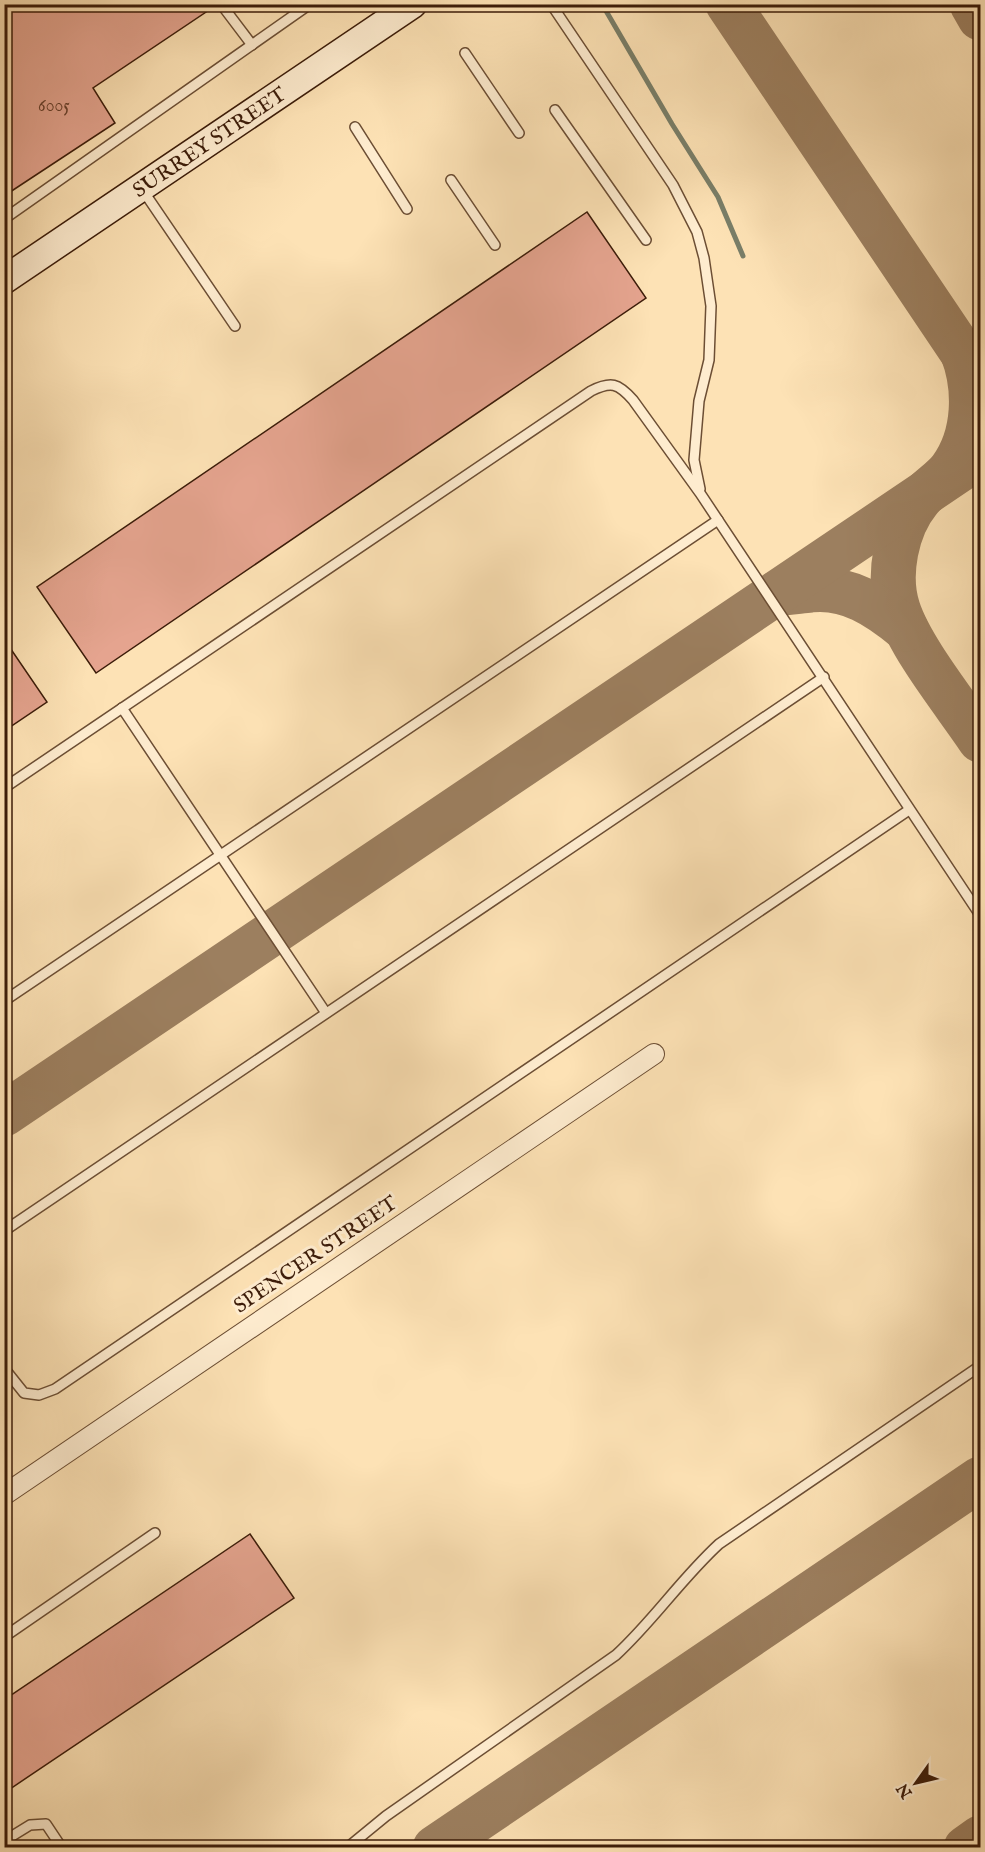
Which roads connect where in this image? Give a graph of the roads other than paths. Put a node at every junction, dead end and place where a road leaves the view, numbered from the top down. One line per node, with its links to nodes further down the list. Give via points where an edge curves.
1 (221, 4): 5 (lane)
2 (310, 4): 5 (lane)
3 (413, 4): 11 (street, SURREY STREET)
4 (551, 4): 18 (lane, via 673,185 697,232 711,306 709,360 699,401 694,460)
5 (252, 45): 13 (lane)
6 (465, 53): 9 (lane)
7 (555, 110): 14 (lane)
8 (355, 128): 12 (lane)
9 (519, 133)
10 (451, 180): 15 (lane)
11 (141, 188): 16 (street, SURREY STREET); 17 (lane)
12 (407, 209)
13 (4, 219)
14 (646, 240)
15 (495, 245)
16 (4, 280)
17 (235, 327)
18 (700, 493): 19 (lane); 21 (lane, via 623,388 607,383)
19 (718, 520): 20 (lane); 24 (lane)
20 (824, 677): 23 (lane); 27 (lane)
21 (122, 708): 22 (lane); 24 (lane)
22 (4, 788)
23 (909, 810): 25 (lane); 31 (lane, via 55,1389 39,1395 24,1393)
24 (220, 855): 26 (lane); 27 (lane)
25 (981, 915)
26 (4, 1001)
27 (326, 1013): 29 (lane)
28 (654, 1054): 32 (street, SPENCER STREET)
29 (4, 1231)
30 (981, 1366): 37 (lane, via 719,1544 690,1570 616,1656 386,1816)
31 (4, 1368)
32 (4, 1495)
33 (155, 1533): 34 (lane)
34 (4, 1637)
35 (4, 1841): 36 (lane, via 30,1825 46,1824)
36 (62, 1848)
37 (347, 1848)

